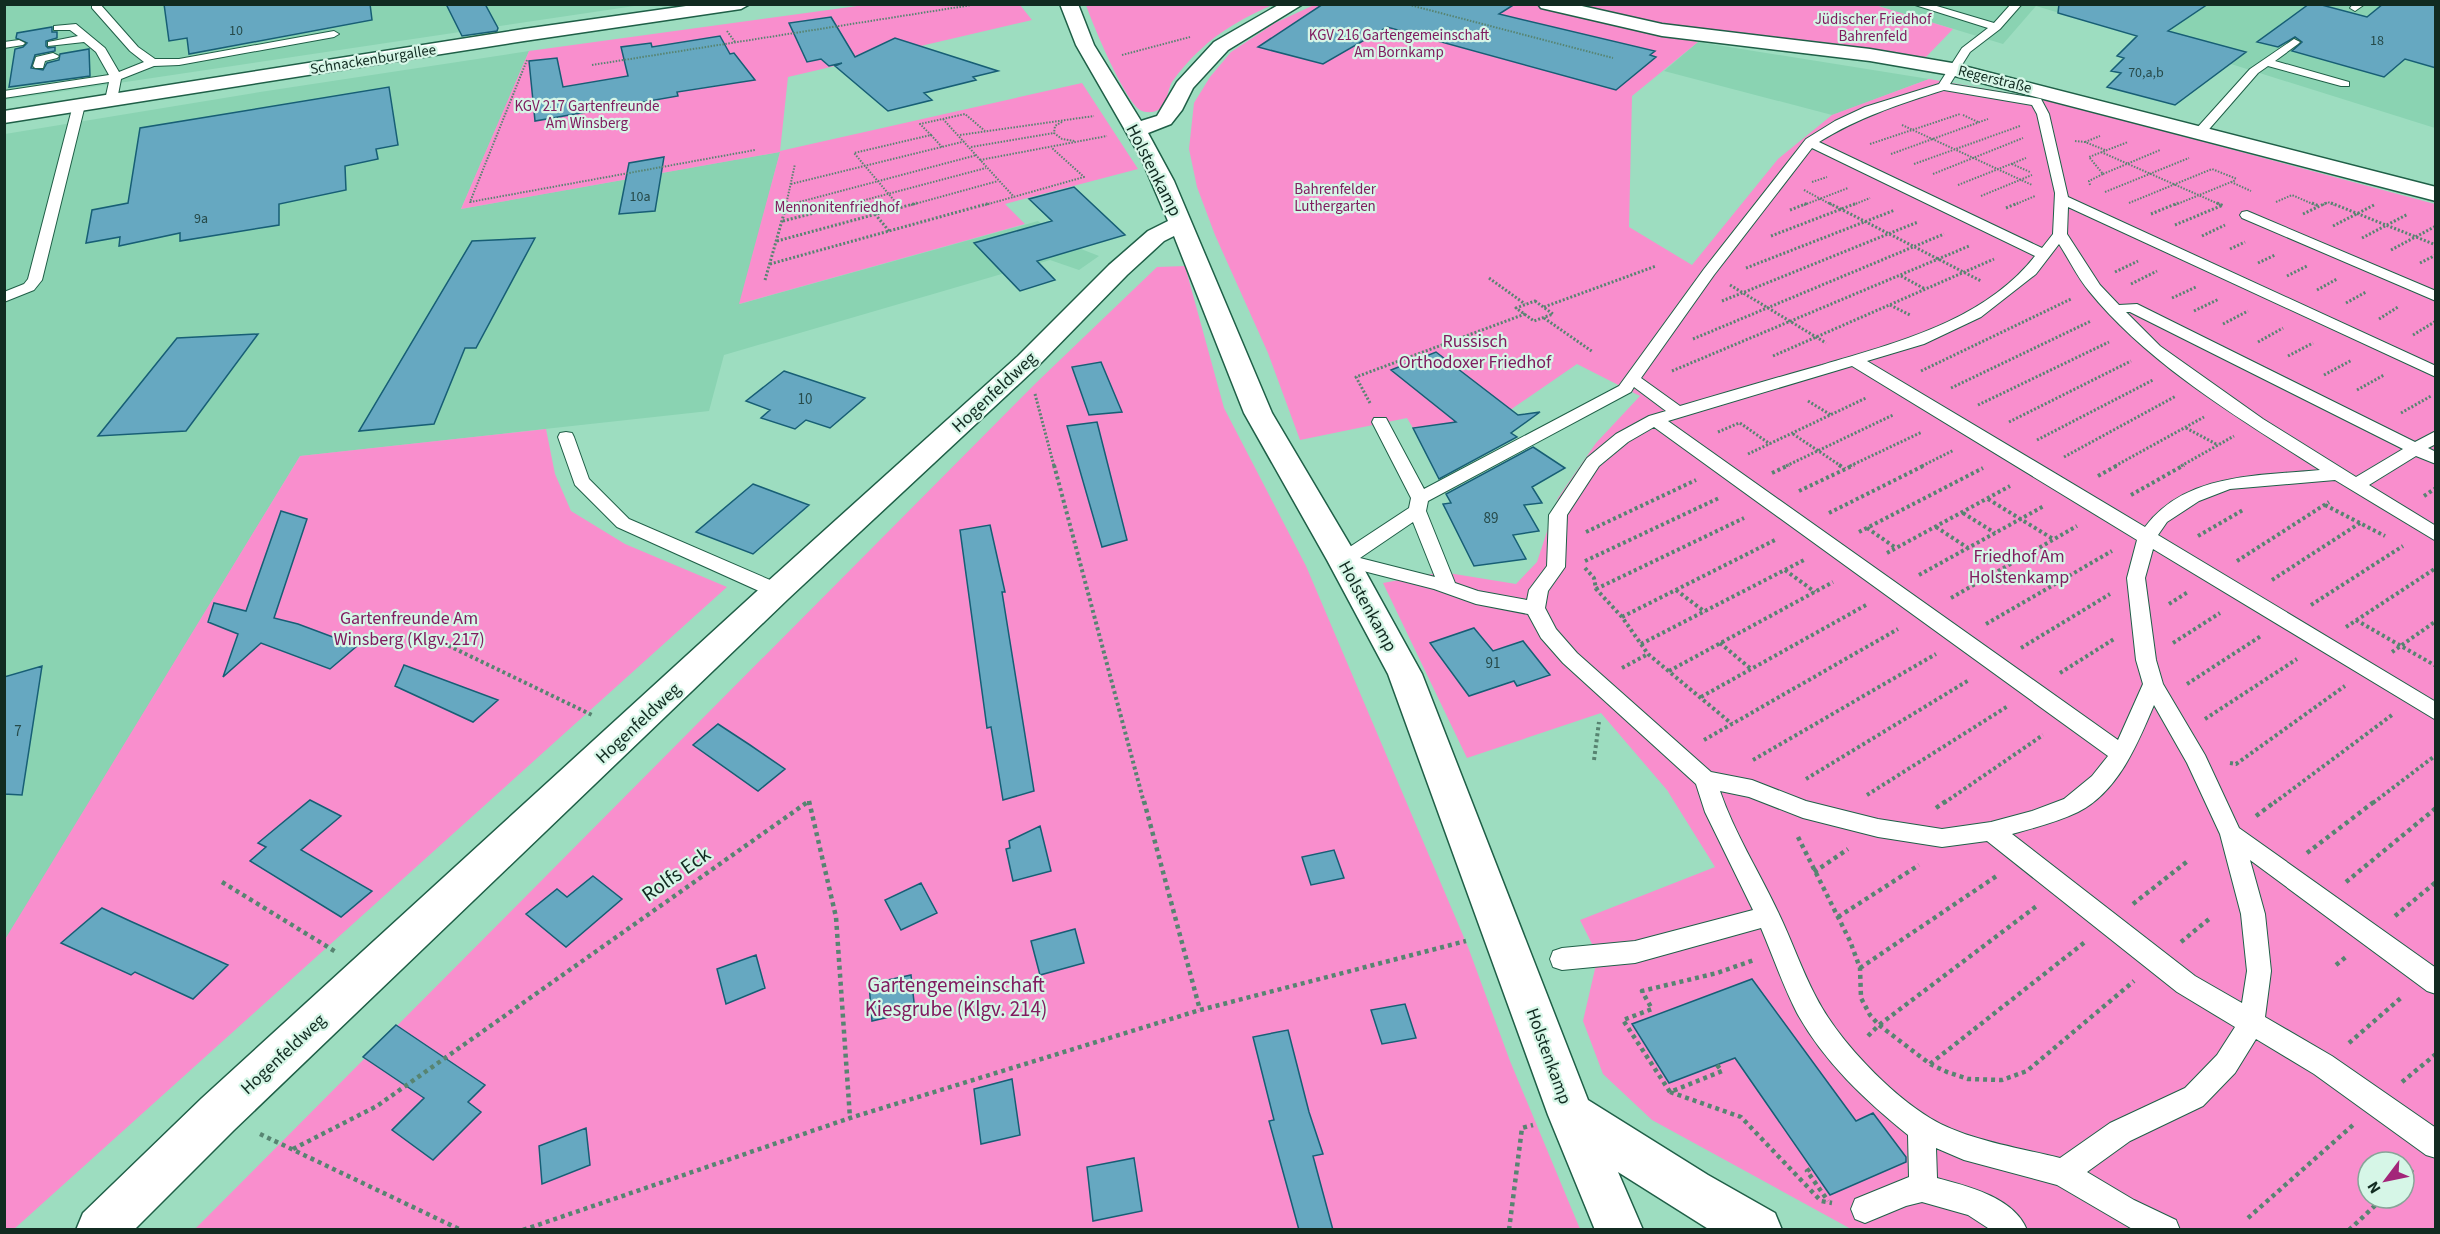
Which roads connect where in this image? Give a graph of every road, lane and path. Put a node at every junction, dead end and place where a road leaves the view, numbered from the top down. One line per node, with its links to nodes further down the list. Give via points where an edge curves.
1 (741, 4): 34 (street, Schnackenburgallee)
2 (978, 4): 26 (path)
3 (1069, 4): 24 (street, Holstenkamp)
4 (1294, 4): 48 (street, via 1221,46 1184,86 1164,120)
5 (1406, 4): 21 (path)
6 (1547, 4): 28 (street, Regerstraße, via 1662,30 1859,54)
7 (1917, 4): 10 (lane)
8 (2017, 4): 10 (lane)
9 (96, 6): 23 (lane, via 134,49)
10 (1996, 27): 28 (lane, via 1966,50)
11 (334, 34): 23 (lane, via 209,57)
12 (1196, 35): 24 (path)
13 (4, 37): 15 (lane)
14 (2294, 42): 22 (lane)
15 (18, 43): 16 (lane); 18 (lane)
16 (4, 45)
17 (54, 45): 19 (lane); 19 (lane, via 72,26); 25 (lane)
18 (4, 53)
19 (99, 56): 23 (lane); 27 (lane); 31 (lane); 34 (lane)
20 (528, 58): 62 (path, via 470,202)
21 (1613, 58)
22 (2266, 62): 30 (lane); 46 (lane)
23 (152, 63)
24 (1095, 63): 48 (street, Holstenkamp)
25 (39, 65)
26 (592, 65)
27 (90, 76)
28 (1948, 77): 33 (lane); 36 (lane); 46 (street, Regerstraße)
29 (50, 83): 31 (lane, via 37,84)
30 (2345, 84)
31 (24, 92): 32 (lane)
32 (4, 95)
33 (2008, 97): 37 (path); 60 (lane, via 2037,102)
34 (111, 100): 35 (street, Schnackenburgallee)
35 (79, 105): 39 (street, Schnackenburgallee); 136 (lane, via 35,280 29,287)
36 (1869, 110): 44 (path); 55 (lane)
37 (1959, 114): 43 (path); 44 (path)
38 (1102, 115): 42 (path)
39 (4, 117)
40 (943, 119): 45 (path, via 965,114); 49 (path, via 920,124); 50 (path)
41 (1989, 119): 43 (path)
42 (1065, 120): 45 (path); 47 (path, via 1055,126)
43 (1978, 123): 51 (path)
44 (1912, 130): 51 (path); 66 (path)
45 (985, 131): 50 (path)
46 (2200, 132): 87 (street, Regerstraße)
47 (1054, 133): 53 (path, via 1062,139); 58 (path)
48 (1125, 133): 53 (path); 106 (street, Holstenkamp, via 1152,158)
49 (931, 135): 57 (path); 73 (path, via 854,153)
50 (960, 135): 52 (path)
51 (1932, 139): 72 (path); 75 (path)
52 (966, 141): 57 (path); 58 (path)
53 (1078, 141): 59 (path)
54 (2131, 141): 63 (path)
55 (1810, 142): 66 (lane); 125 (lane)
56 (2085, 142): 63 (path)
57 (942, 147): 73 (path)
58 (971, 147): 65 (path)
59 (1052, 148): 68 (path); 90 (path, via 1084,177)
60 (2052, 148): 70 (path); 93 (lane)
61 (2164, 148): 71 (path)
62 (755, 150)
63 (2106, 150): 64 (path)
64 (2101, 152): 71 (path); 77 (path, via 2089,157)
65 (977, 155): 68 (path); 79 (path)
66 (1838, 155): 72 (lane)
67 (2192, 157): 76 (path)
68 (980, 160): 74 (path)
69 (795, 164): 82 (path)
70 (2012, 164): 75 (path); 78 (path, via 2035,174)
71 (2127, 164): 76 (path); 77 (path)
72 (1859, 165): 92 (lane); 105 (path, via 1798,187)
73 (865, 166): 79 (path); 82 (path)
74 (986, 168): 80 (path); 86 (path)
75 (1998, 169): 78 (path); 92 (path)
76 (2151, 173): 83 (path); 85 (path)
77 (2103, 174): 84 (path, via 2089,181)
78 (2022, 180): 93 (path); 100 (path)
79 (878, 181): 86 (path); 97 (path)
80 (998, 181): 90 (path); 99 (path)
81 (2230, 182): 83 (path, via 2237,179 2212,169); 89 (path); 91 (path, via 2253,192)
82 (792, 184): 97 (path)
83 (2174, 184): 89 (path); 96 (path)
84 (2091, 189)
85 (2103, 193)
86 (888, 194): 99 (path); 103 (path)
87 (2436, 194)
88 (2036, 195): 104 (path)
89 (2199, 195): 98 (path); 107 (path)
90 (1014, 196): 109 (path)
91 (2243, 196)
92 (1925, 198): 100 (lane); 105 (path)
93 (2062, 199): 107 (lane); 112 (lane)
94 (2233, 200): 98 (path)
95 (2328, 202): 114 (path)
96 (2127, 204)
97 (786, 205): 103 (path)
98 (2223, 205): 102 (path); 108 (path)
99 (900, 207): 101 (path)
100 (1949, 209): 104 (lane); 111 (path)
101 (875, 214): 109 (path); 113 (path)
102 (2247, 215): 135 (lane)
103 (783, 221): 113 (path)
104 (1974, 221): 110 (lane); 116 (path)
105 (1865, 222): 111 (path); 125 (path)
106 (1181, 224): 160 (street, Hogenfeldweg, via 1156,236 1118,270); 212 (street, Holstenkamp, via 1258,413)
107 (2121, 226): 148 (lane)
108 (2172, 227)
109 (889, 231): 120 (path)
110 (1999, 233): 115 (lane); 119 (path)
111 (1888, 234): 116 (path); 132 (path)
112 (2060, 234): 117 (lane); 129 (lane)
113 (777, 241): 120 (path)
114 (2436, 245)
115 (2025, 246): 117 (lane); 123 (path)
116 (1914, 247): 119 (path); 140 (path)
117 (2045, 255): 133 (lane)
118 (2147, 257): 124 (path)
119 (1938, 259): 123 (path); 126 (path)
120 (770, 264): 128 (path)
121 (1656, 266): 139 (path)
122 (2163, 268): 130 (path)
123 (1964, 273): 131 (path); 133 (path)
124 (2111, 273)
125 (1714, 275): 132 (path); 158 (lane)
126 (1900, 275): 131 (path); 145 (path)
127 (1489, 279): 137 (path)
128 (765, 280)
129 (2094, 288): 141 (lane); 166 (path)
130 (2123, 288)
131 (1925, 289): 138 (path)
132 (1743, 292): 140 (path)
133 (2004, 293): 159 (lane, via 1976,314 1919,341)
134 (2224, 296): 147 (path)
135 (2436, 297)
136 (4, 298)
137 (1525, 305): 139 (path, via 1535,301); 142 (path, via 1516,308)
138 (1890, 305): 144 (path); 151 (path)
139 (1544, 307): 143 (path, via 1553,314)
140 (1768, 308): 145 (path); 158 (path)
141 (2114, 310): 147 (lane, via 2132,307); 149 (lane); 170 (path)
142 (1525, 314): 143 (path, via 1534,321); 176 (path, via 1356,377)
143 (1544, 317): 154 (path)
144 (1913, 317)
145 (1790, 321): 151 (path); 164 (path)
146 (2436, 321): 150 (path)
147 (2167, 324): 156 (lane)
148 (2341, 328): 152 (path); 163 (lane)
149 (2134, 329): 153 (lane); 174 (path)
150 (2411, 336)
151 (1816, 337): 155 (path); 159 (path)
152 (2323, 337): 156 (path, via 2290,324); 162 (path)
153 (2154, 349): 161 (lane); 182 (path)
154 (1593, 352)
155 (1772, 356)
156 (2231, 356): 162 (lane)
157 (2356, 357): 167 (path)
158 (1648, 358): 164 (lane)
159 (1854, 360): 166 (lane); 172 (lane)
160 (1027, 362): 221 (street, Hogenfeldweg); 277 (path)
161 (2178, 367): 165 (lane); 188 (path)
162 (2260, 371): 167 (lane)
163 (2436, 372)
164 (1636, 382): 172 (lane); 198 (lane)
165 (2200, 383): 171 (lane); 192 (path)
166 (1894, 384): 170 (lane)
167 (2298, 390): 180 (lane)
168 (2436, 393): 180 (path)
169 (1800, 396): 173 (path)
170 (1922, 401): 174 (lane)
171 (2228, 404): 178 (lane); 179 (path)
172 (1678, 412): 175 (lane)
173 (1831, 415)
174 (1950, 418): 182 (lane)
175 (1655, 420): 202 (lane); 213 (lane, via 1622,438 1600,456 1572,491 1558,515)
176 (1380, 422): 198 (lane)
177 (1740, 423): 185 (path)
178 (2256, 423): 186 (path); 193 (lane)
179 (2185, 427): 186 (path); 196 (path)
180 (2374, 428): 187 (lane)
181 (1793, 433): 191 (path)
182 (1981, 436): 188 (lane); 202 (path)
183 (2436, 436): 187 (lane)
184 (566, 437): 221 (lane, via 581,481 623,523)
185 (1770, 444)
186 (2218, 445): 190 (path)
187 (2414, 448): 189 (lane); 195 (lane)
188 (2010, 454): 192 (lane)
189 (2436, 459)
190 (2180, 468)
191 (1845, 469)
192 (2038, 471): 196 (lane)
193 (2337, 474): 194 (lane); 195 (lane)
194 (2276, 478): 207 (lane, via 2228,484 2193,497 2162,518); 211 (path, via 2279,488)
195 (2355, 486): 199 (path); 206 (lane)
196 (2071, 491): 201 (path); 207 (lane)
197 (1987, 499): 201 (path)
198 (1419, 504): 212 (lane); 218 (lane)
199 (2325, 505): 216 (path); 223 (path, via 2360,523)
200 (1962, 512): 205 (path)
201 (2020, 519): 205 (path); 208 (path)
202 (1803, 526): 219 (path); 220 (lane)
203 (1936, 526): 210 (path)
204 (1867, 528): 209 (path)
205 (1995, 533): 210 (path)
206 (2436, 535)
207 (2147, 537): 211 (lane); 217 (lane)
208 (2054, 540)
209 (1896, 548)
210 (1968, 548): 220 (path)
211 (2171, 552): 216 (lane)
212 (1342, 560): 218 (lane); 268 (street, Holstenkamp, via 1405,674)
213 (1556, 567): 224 (lane, via 1539,590); 226 (path, via 1579,564 1585,568 1594,578 1596,589)
214 (2436, 568): 227 (path)
215 (1785, 570): 222 (path)
216 (2212, 577): 223 (lane); 228 (path)
217 (2136, 578): 228 (lane); 235 (path)
218 (1446, 586): 224 (lane, via 1495,602)
219 (1676, 590): 225 (path); 226 (path)
220 (1893, 590): 235 (lane); 237 (path)
221 (777, 591): 246 (street, Hogenfeldweg)
222 (1815, 592)
223 (2245, 597): 232 (lane); 234 (path)
224 (1535, 608): 251 (lane, via 1548,633 1570,658)
225 (1705, 612)
226 (1622, 617): 241 (path, via 1648,654)
227 (2356, 620): 232 (path); 233 (path)
228 (2143, 621): 234 (lane); 240 (path)
229 (2436, 621): 233 (path)
230 (443, 643): 246 (path)
231 (1720, 643): 237 (path)
232 (2321, 643): 238 (lane); 247 (path)
233 (2401, 646): 236 (path); 238 (path)
234 (2146, 660): 239 (lane)
235 (1995, 664): 240 (lane); 252 (path)
236 (2436, 666)
237 (1751, 669): 241 (path)
238 (2366, 670): 242 (lane); 250 (path)
239 (2153, 684): 247 (lane); 248 (lane)
240 (2033, 690): 244 (lane); 255 (path)
241 (1701, 697): 245 (path)
242 (2414, 699): 243 (lane); 258 (path)
243 (2436, 712)
244 (2070, 717): 248 (lane); 257 (path)
245 (1732, 724)
246 (628, 733): 275 (street, Hogenfeldweg)
247 (2183, 734): 258 (lane)
248 (2122, 754): 256 (lane, via 2100,782 2072,805)
249 (2436, 755): 262 (path)
250 (2236, 764)
251 (1705, 779): 252 (lane); 266 (lane, via 1716,812)
252 (1774, 798): 253 (lane)
253 (1803, 808): 255 (lane); 267 (path, via 1797,821 1798,836)
254 (2436, 808): 265 (path)
255 (1834, 816): 257 (lane)
256 (1991, 831): 259 (lane); 260 (lane)
257 (1900, 833): 259 (lane)
258 (2231, 834): 262 (lane); 278 (lane, via 2253,914 2259,971)
259 (1942, 838): 267 (path, via 1934,855)
260 (2024, 858): 264 (lane); 274 (path)
261 (2189, 860): 270 (path)
262 (2283, 872): 265 (lane)
263 (222, 882): 275 (path)
264 (2062, 888): 270 (lane); 279 (path)
265 (2323, 901): 276 (lane)
266 (1768, 916): 271 (lane); 272 (lane, via 1635,952)
267 (1838, 917): 274 (path)
268 (1498, 918): 277 (path, via 1467,941); 287 (street, Holstenkamp)
269 (2208, 919): 273 (path)
270 (2108, 924): 273 (lane); 281 (path)
271 (1782, 950): 284 (path, via 1717,973 1642,991 1652,1009 1623,1020); 289 (lane, via 1807,1005 1839,1052 1875,1091)
272 (1562, 959)
273 (2158, 961): 278 (lane, via 2186,984); 281 (path, via 2027,1071 2001,1080 1968,1079)
274 (1860, 968): 279 (path, via 1861,998)
275 (369, 973): 286 (street, Hogenfeldweg)
276 (2431, 979): 283 (path)
277 (1200, 1010): 288 (path)
278 (2251, 1024): 283 (lane); 293 (lane, via 2226,1064 2194,1097 2120,1132)
279 (1879, 1025): 281 (path)
280 (2436, 1054): 285 (path)
281 (1930, 1064)
282 (1717, 1065): 284 (path, via 1722,1071)
283 (2323, 1065): 285 (lane)
284 (1670, 1092): 295 (path, via 1742,1117 1821,1201)
285 (2377, 1104): 290 (lane); 299 (path)
286 (218, 1114): 291 (path); 300 (street, Hogenfeldweg)
287 (1571, 1115): 303 (path, via 1522,1128); 304 (street, Holstenkamp); 305 (street)
288 (850, 1118): 291 (path, Rolfs Eck, via 836,917 809,801 377,1106); 302 (path)
289 (1921, 1128): 293 (lane, via 1964,1147); 294 (lane)
290 (2436, 1145)
291 (293, 1149): 301 (path)
292 (1810, 1169): 295 (path, via 1807,1171)
293 (2062, 1173): 297 (lane)
294 (1922, 1188): 296 (lane); 306 (lane, via 1974,1202 1998,1215)
295 (1829, 1202): 296 (path)
296 (1865, 1209)
297 (2124, 1210): 307 (lane); 308 (lane)
298 (2370, 1210): 309 (path)
299 (2248, 1218)
300 (100, 1230)
301 (461, 1230)
302 (523, 1230)
303 (1509, 1230)
304 (1619, 1230)
305 (1758, 1230)
306 (2013, 1230)
307 (2144, 1230)
308 (2166, 1230)
309 (2349, 1230)

